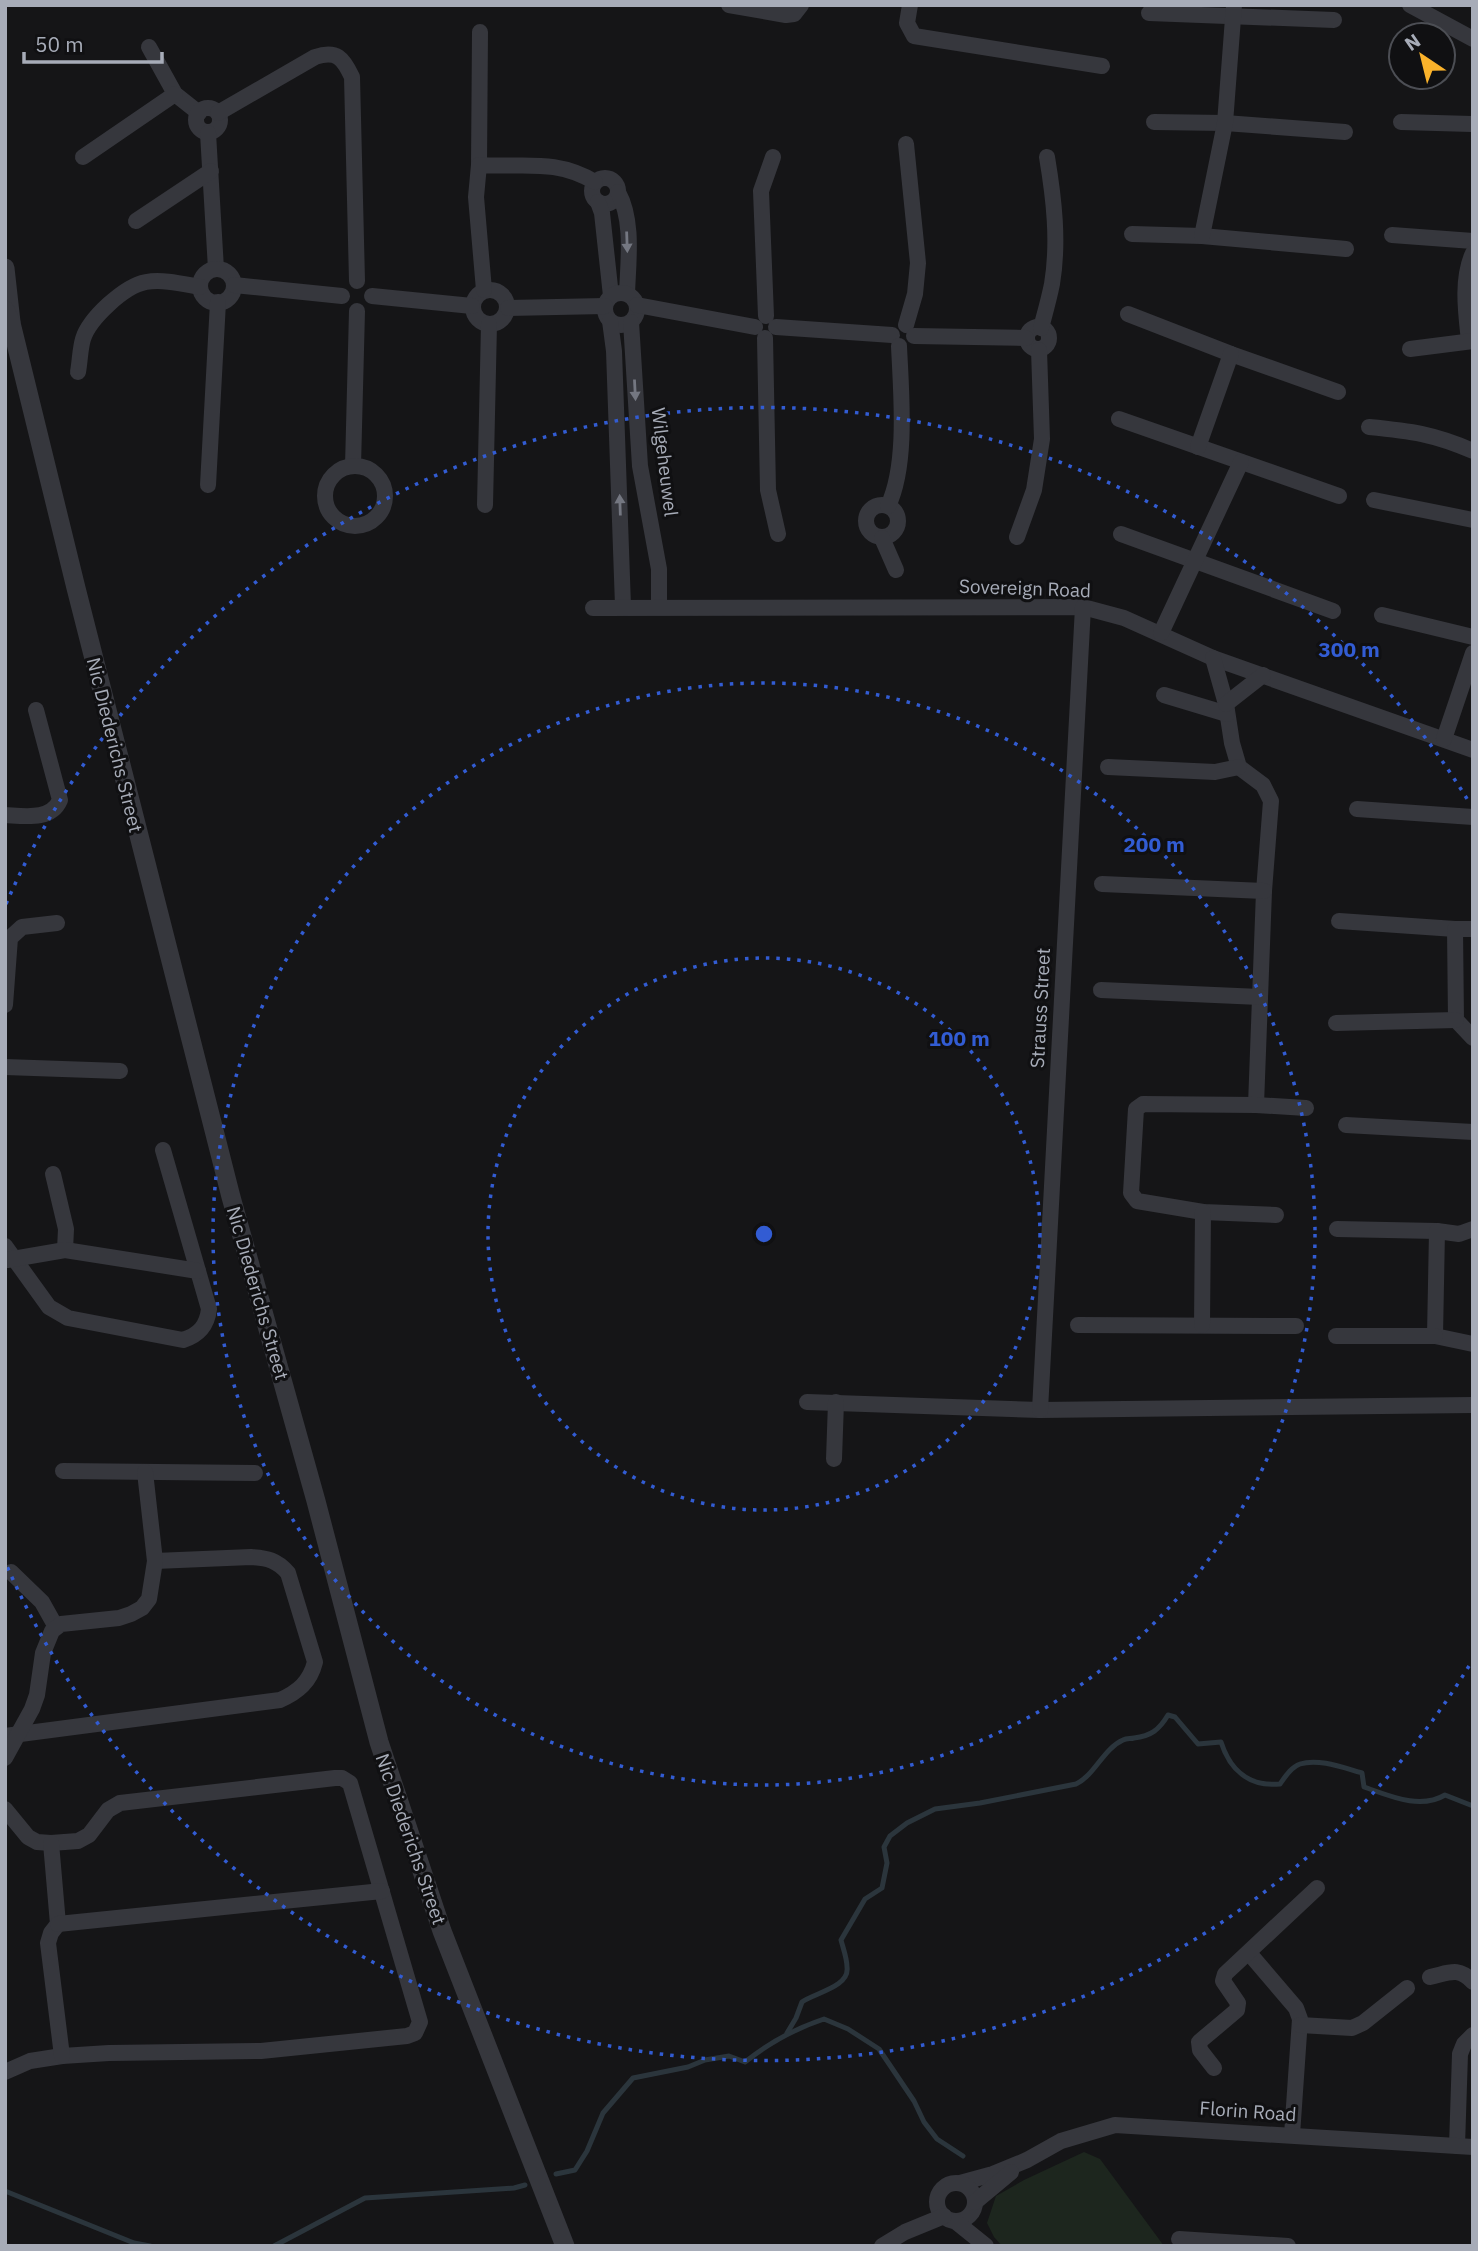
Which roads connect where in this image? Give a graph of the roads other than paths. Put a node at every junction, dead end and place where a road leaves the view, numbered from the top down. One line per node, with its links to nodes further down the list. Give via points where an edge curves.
1 (729, 5): 2 (street, via 786,15 794,14)
2 (801, 5)
3 (910, 5): 11 (street, via 907,23 914,36)
4 (1410, 5): 9 (street)
5 (1234, 10): 6 (street); 7 (street); 17 (street)
6 (1149, 13)
7 (1334, 20)
8 (480, 32): 25 (street)
9 (1473, 39)
10 (149, 47): 12 (street)
11 (1102, 66)
12 (175, 94): 13 (street); 22 (street)
13 (199, 113): 14 (street, via 208,108); 20 (street, via 198,128)
14 (218, 113): 20 (street, via 218,128); 39 (street, via 315,57 328,53 346,65 352,77)
15 (1154, 122): 17 (street)
16 (1401, 122): 18 (street)
17 (1226, 123): 19 (street); 33 (street)
18 (1473, 124)
19 (1345, 132)
20 (208, 133): 26 (street)
21 (906, 144): 55 (street, via 918,263)
22 (83, 157)
23 (773, 157): 53 (street, via 761,191)
24 (1047, 157): 54 (street, via 1055,233 1052,284)
25 (479, 165): 27 (street, via 558,167); 42 (street, via 476,197)
26 (211, 171): 30 (street); 38 (street)
27 (595, 182): 28 (street, via 612,180); 29 (street, via 592,191)
28 (618, 192): 29 (street, via 608,204); 46 (street, one-way to 46, via 628,245)
29 (598, 202): 46 (street)
30 (136, 221)
31 (1132, 234): 33 (street)
32 (1392, 235): 34 (street)
33 (1202, 236): 35 (street)
34 (1473, 241)
35 (1346, 249)
36 (1473, 253): 58 (street, via 1466,271)
37 (5, 268): 51 (street, Nic Diederichs Street)
38 (216, 269): 40 (street, via 228,273); 41 (street, via 204,274)
39 (357, 281): 43 (street, via 346,286); 44 (street, via 368,286)
40 (234, 285): 43 (street); 45 (street, via 230,297)
41 (200, 287): 45 (street, via 205,298); 62 (street, via 145,282 126,290 111,301 84,337)
42 (484, 290): 47 (street); 48 (street, via 498,291)
43 (342, 296): 49 (street, via 346,307)
44 (372, 296): 47 (street); 49 (street, via 367,307)
45 (218, 302): 70 (street)
46 (618, 305): 48 (street); 53 (street); 82 (street, one-way to 46, via 614,351); 83 (street, Wilgeheuwel, one-way to 83, via 620,326 631,322 640,466 659,569)
47 (472, 306): 52 (street, via 477,319)
48 (508, 308): 52 (street, via 502,320)
49 (357, 312): 69 (street)
50 (1128, 314): 61 (street)
51 (8, 316): 174 (street, Nic Diederichs Street, via 231,1197 379,1742 442,1931)
52 (489, 324): 73 (street)
53 (765, 327): 57 (street); 76 (street, via 768,490)
54 (1041, 328): 56 (street, via 1031,329); 60 (street, via 1049,340)
55 (910, 331): 56 (street); 57 (street, via 897,326)
56 (1026, 338): 60 (street, via 1030,347)
57 (896, 340): 74 (street, via 901,419 898,481)
58 (1471, 341): 59 (street)
59 (1410, 349)
60 (1039, 350): 78 (street, via 1042,439 1034,489)
61 (1231, 354): 63 (street); 66 (street)
62 (78, 372)
63 (1338, 392)
64 (1119, 419): 66 (street)
65 (1369, 427): 67 (street, via 1412,431)
66 (1198, 447): 68 (street)
67 (1473, 451)
68 (1241, 463): 71 (street); 80 (street)
69 (353, 466)
70 (208, 485)
71 (1339, 496)
72 (1374, 500): 75 (street)
73 (485, 505)
74 (888, 506): 79 (street, via 897,515 897,527); 79 (street, via 876,506 867,515 870,533)
75 (1473, 520)
76 (778, 534)
77 (1121, 534): 80 (street)
78 (1017, 537)
79 (882, 538): 81 (street)
80 (1195, 560): 86 (street); 88 (street)
81 (896, 570)
82 (623, 606): 83 (street, Sovereign Road); 85 (street, Sovereign Road)
83 (659, 606): 84 (street, Sovereign Road)
84 (1083, 607): 88 (street, Sovereign Road); 140 (street, Strauss Street)
85 (593, 608)
86 (1333, 611)
87 (1382, 615): 89 (street)
88 (1161, 633): 91 (street, Sovereign Road)
89 (1473, 637)
90 (1473, 654): 96 (street)
91 (1213, 658): 92 (street, Sovereign Road); 94 (street)
92 (1263, 675): 94 (street); 96 (street, Sovereign Road)
93 (1164, 695): 94 (street)
94 (1227, 709): 99 (street)
95 (36, 710): 101 (street, via 60,800 45,814)
96 (1444, 739): 97 (street, Sovereign Road)
97 (1473, 750)
98 (1108, 767): 99 (street, via 1215,772)
99 (1238, 767): 104 (street, via 1263,785 1271,801)
100 (1357, 809): 102 (street)
101 (5, 815)
102 (1473, 817)
103 (1102, 884): 104 (street)
104 (1264, 891): 110 (street)
105 (1339, 920): 107 (street)
106 (57, 923): 111 (street, via 22,927 10,938)
107 (1455, 929): 108 (street); 112 (street)
108 (1473, 929)
109 (1101, 990): 110 (street)
110 (1260, 997): 117 (street)
111 (5, 1005)
112 (1456, 1020): 113 (street); 114 (street)
113 (1336, 1023)
114 (1473, 1038)
115 (5, 1067): 116 (street)
116 (120, 1071)
117 (1256, 1105): 118 (street); 123 (street, via 1143,1104 1136,1108 1133,1199)
118 (1306, 1108)
119 (1346, 1125): 120 (street)
120 (1473, 1132)
121 (163, 1150): 130 (street)
122 (53, 1174): 128 (street, via 66,1229)
123 (1203, 1212): 124 (street); 132 (street)
124 (1276, 1215)
125 (1337, 1229): 127 (street)
126 (1473, 1229): 127 (street, via 1459,1234)
127 (1437, 1231): 135 (street)
128 (65, 1250): 129 (street); 130 (street)
129 (8, 1255): 130 (street, via 59,1314 183,1340 202,1330 207,1320 209,1309)
130 (198, 1271)
131 (1078, 1325): 132 (street)
132 (1202, 1325): 133 (street)
133 (1296, 1326)
134 (1336, 1336): 135 (street)
135 (1436, 1336): 136 (street)
136 (1473, 1344)
137 (807, 1402): 138 (street)
138 (836, 1402): 140 (street); 141 (street)
139 (1473, 1405): 140 (street)
140 (1040, 1410)
141 (834, 1460)
142 (63, 1471): 143 (street)
143 (145, 1472): 144 (street); 145 (street)
144 (255, 1472)
145 (155, 1561): 147 (street, via 149,1600 142,1608 119,1618); 148 (street, via 251,1557 281,1565 288,1573 315,1662 305,1684 280,1700)
146 (11, 1572): 147 (street, via 42,1602)
147 (56, 1627): 148 (street, via 43,1653 37,1695)
148 (12, 1736): 149 (street)
149 (5, 1758)
150 (5, 1809): 151 (street, via 28,1837)
151 (51, 1843): 153 (street, via 79,1841 120,1803 342,1778 350,1783); 154 (street)
152 (1317, 1888): 155 (street)
153 (382, 1891): 154 (street); 161 (street, via 420,2022 415,2033 261,2051)
154 (58, 1924): 161 (street, via 48,1944)
155 (1249, 1953): 159 (street, via 1296,2008); 162 (street, via 1223,1978 1238,2003 1237,2010 1199,2042)
156 (1430, 1977): 157 (street, via 1458,1971)
157 (1473, 1982)
158 (1407, 1988): 159 (street, via 1352,2028)
159 (1300, 2025): 164 (street)
160 (1473, 2035): 165 (street, via 1460,2054)
161 (62, 2056): 163 (street, via 30,2061)
162 (1214, 2068)
163 (5, 2072)
164 (1292, 2135): 165 (street, Florin Road); 166 (street, Florin Road, via 1115,2125 1060,2141)
165 (1465, 2147)
166 (1027, 2160): 167 (street, Florin Road); 169 (street, Florin Road)
167 (960, 2183): 168 (street, via 948,2184); 169 (street, via 971,2190)
168 (937, 2200): 170 (street, via 940,2211); 171 (street)
169 (975, 2205): 170 (street, via 967,2218); 173 (street)
170 (949, 2218): 171 (street); 173 (street)
171 (905, 2232): 175 (street)
172 (1180, 2239): 176 (street)
173 (985, 2244)
174 (565, 2246)
175 (882, 2246)
176 (1288, 2246)

